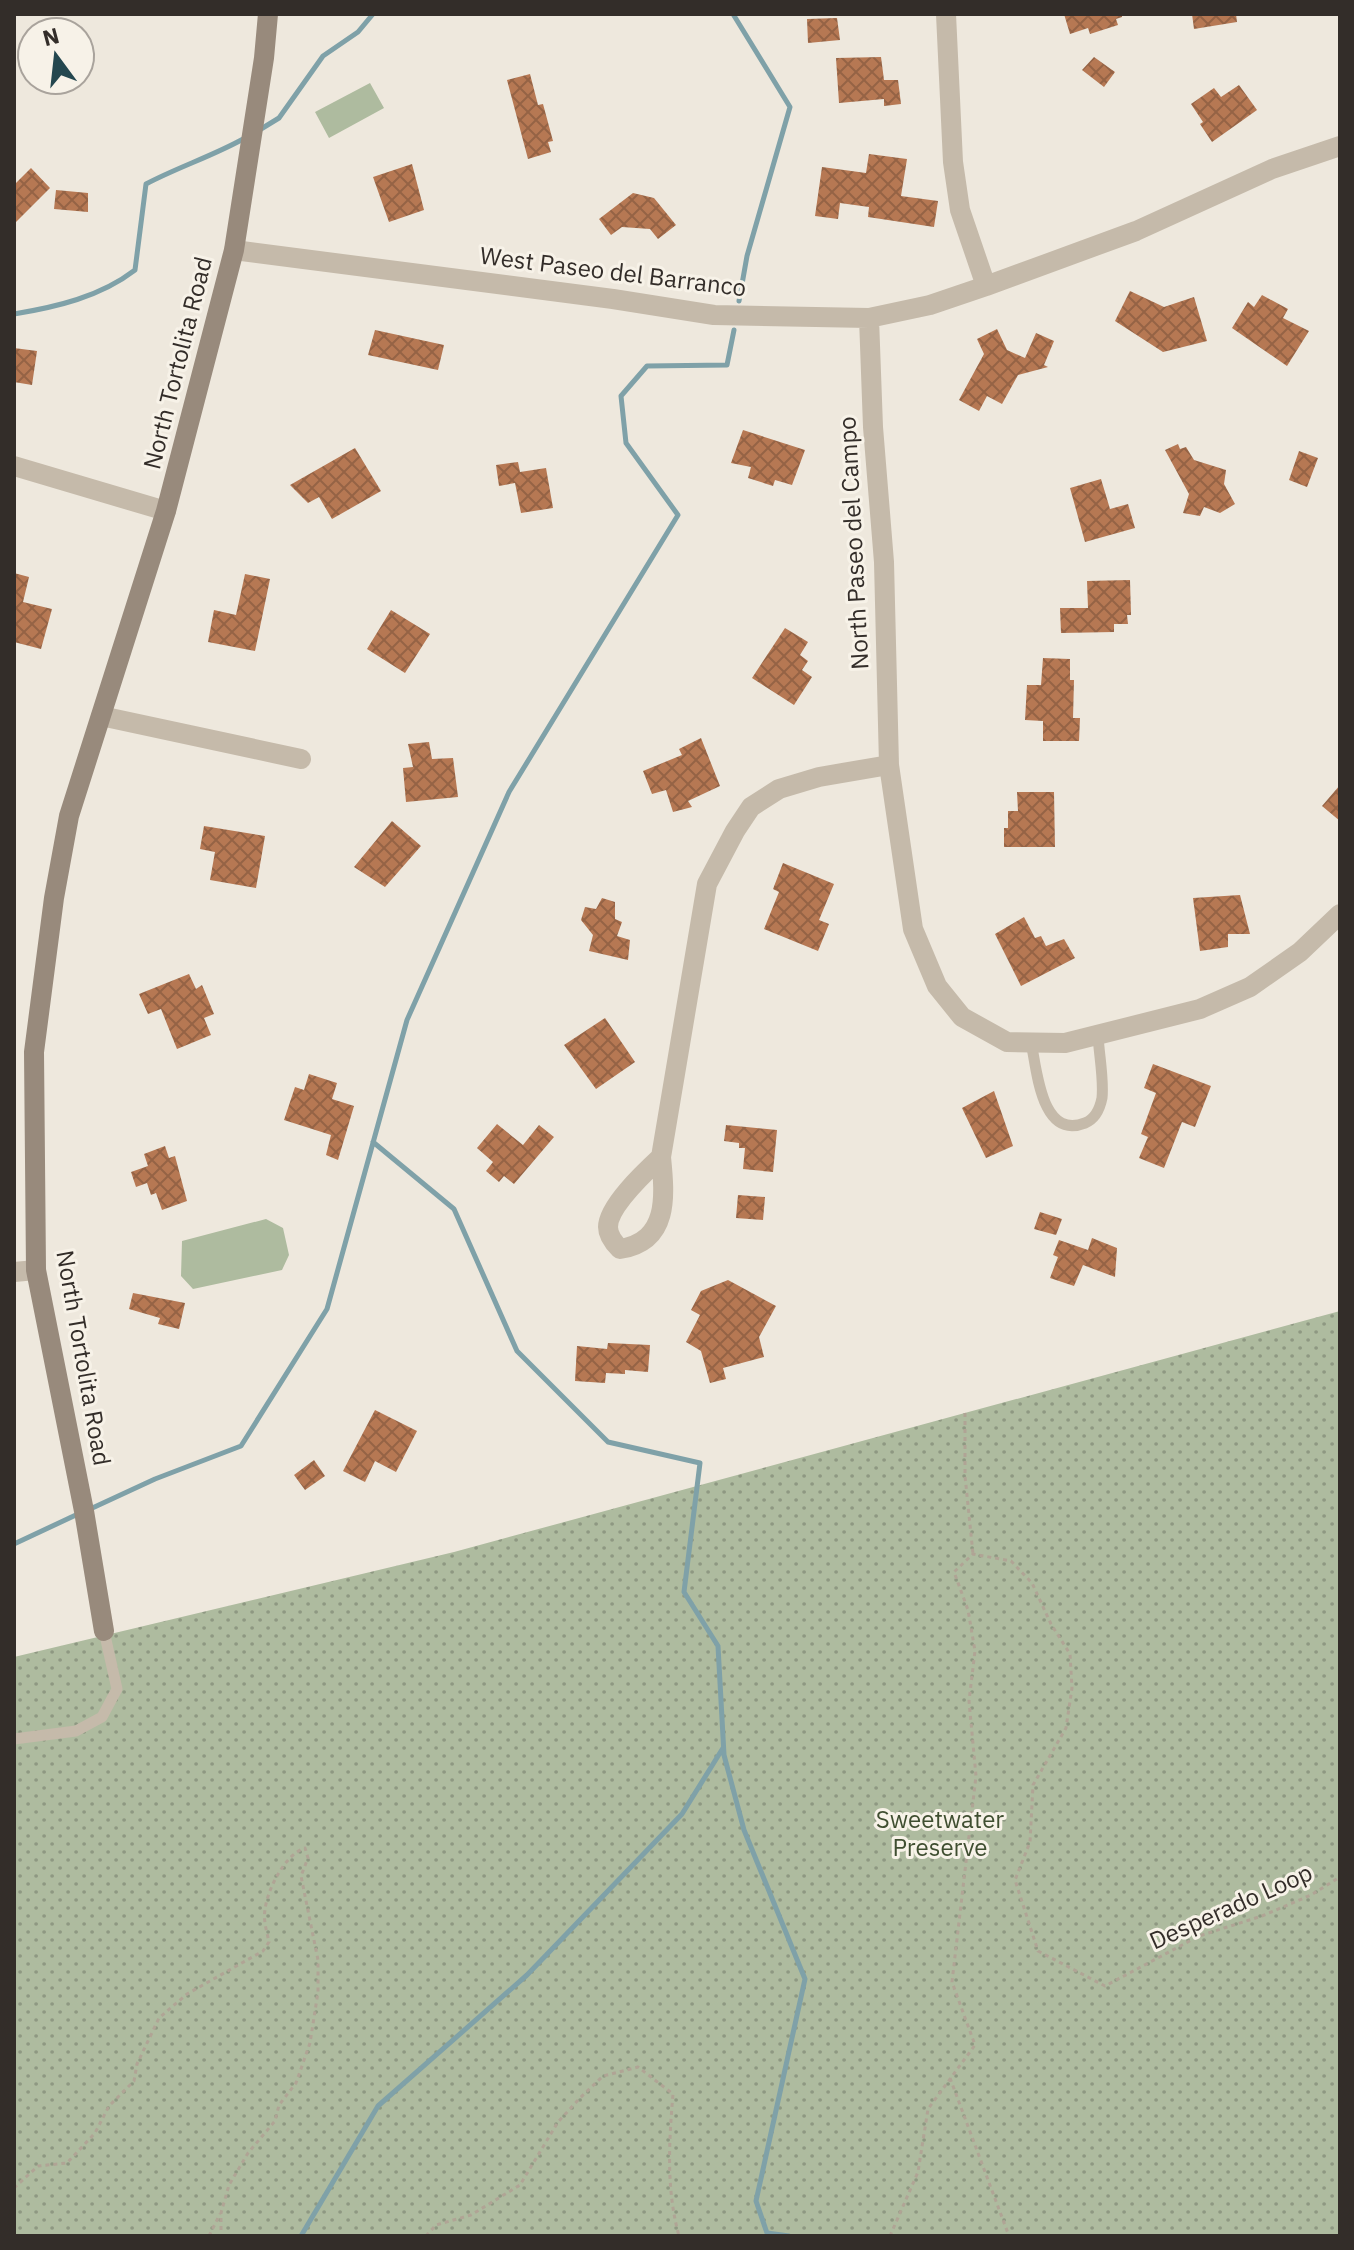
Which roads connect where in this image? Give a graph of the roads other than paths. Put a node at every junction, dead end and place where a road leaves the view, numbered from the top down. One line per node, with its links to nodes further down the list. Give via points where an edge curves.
1 (268, 14): 4 (street, North Tortolita Road)
2 (946, 14): 5 (street, via 960,210)
3 (1340, 146): 5 (street, West Paseo del Barranco, via 1272,169 1136,231)
4 (234, 250): 6 (street, West Paseo del Barranco, via 714,315); 8 (street, North Tortolita Road)
5 (986, 286): 6 (street, West Paseo del Barranco)
6 (869, 318): 11 (street, North Paseo del Campo, via 884,562)
7 (14, 466): 8 (street)
8 (166, 511): 9 (street, North Tortolita Road)
9 (101, 716): 10 (street); 16 (street, North Tortolita Road, via 69,816 34,1052)
10 (301, 759)
11 (889, 765): 14 (street, North Paseo del Campo, via 913,929 937,986 962,1017 1007,1042); 15 (street, via 779,789 751,807 735,831 707,884)
12 (1340, 914): 13 (street, North Paseo del Campo, via 1300,952 1250,987 1200,1009)
13 (1098, 1035): 14 (street, North Paseo del Campo, via 1065,1043); 14 (lane, via 1102,1098 1085,1123 1068,1125 1057,1122 1045,1105)
14 (1031, 1042)
15 (661, 1157)
16 (36, 1270): 17 (street); 18 (street, North Tortolita Road)
17 (14, 1272)
18 (104, 1631): 19 (lane, via 117,1689 102,1717 76,1731)
19 (14, 1739)

